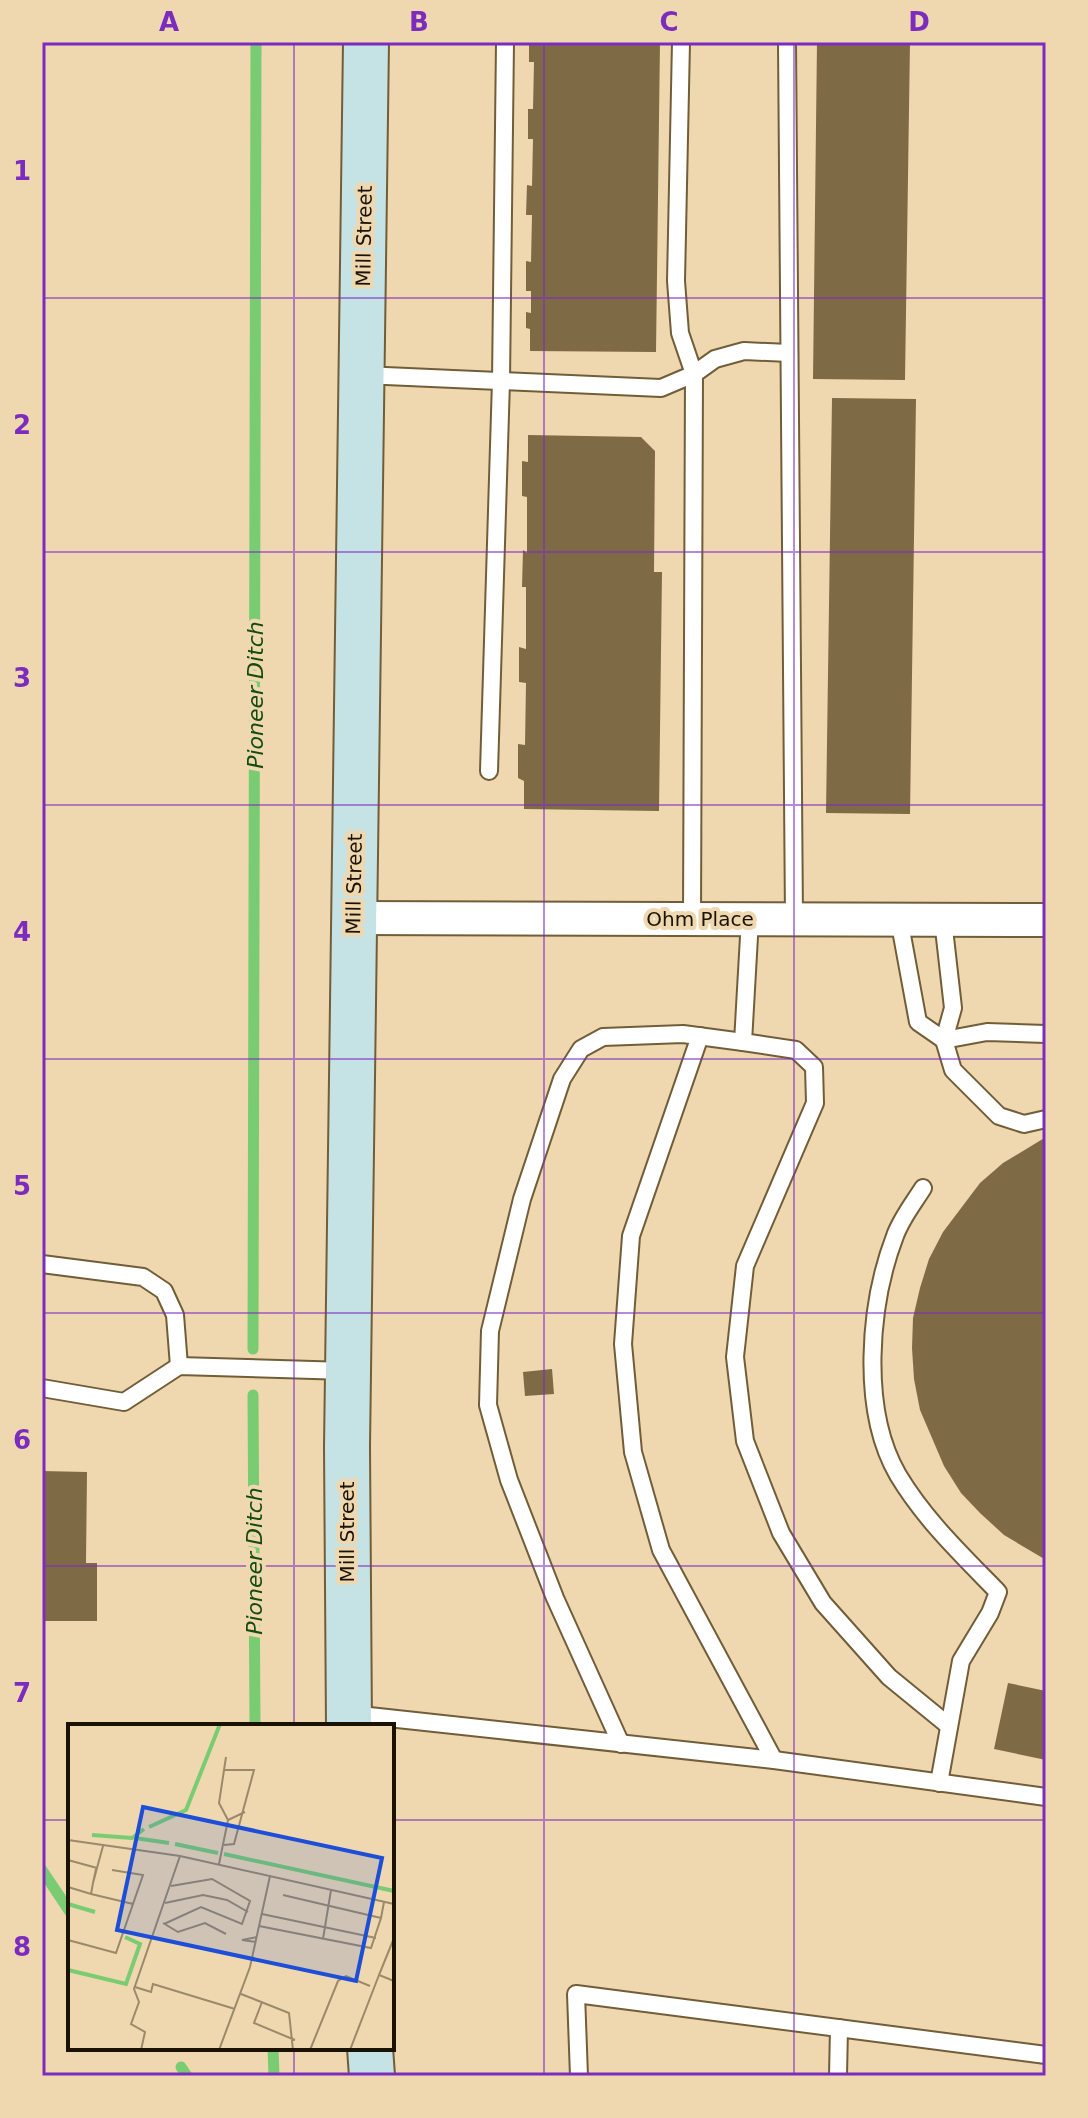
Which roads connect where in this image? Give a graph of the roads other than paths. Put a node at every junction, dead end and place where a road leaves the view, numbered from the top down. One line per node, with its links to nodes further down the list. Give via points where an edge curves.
1 (366, 42): 7 (main road, Mill Street)
2 (505, 42): 8 (lane)
3 (681, 42): 6 (lane, via 676,281 680,333)
4 (787, 42): 5 (lane)
5 (789, 353): 6 (lane, via 744,351 715,359); 13 (lane)
6 (694, 374): 8 (lane, via 661,388); 11 (lane)
7 (362, 375): 8 (lane); 10 (main road, Mill Street)
8 (501, 381): 9 (lane)
9 (489, 771)
10 (353, 918): 11 (street, Ohm Place); 25 (main road, Mill Street)
11 (692, 919): 12 (street, Ohm Place)
12 (750, 919): 13 (street, Ohm Place); 20 (lane)
13 (794, 919): 14 (street, Ohm Place)
14 (899, 919): 15 (street, Ohm Place); 19 (lane, via 918,1022)
15 (943, 920): 16 (street, Ohm Place); 19 (lane, via 953,1008)
16 (1046, 920)
17 (1046, 1034): 19 (lane, via 987,1032)
18 (700, 1036): 20 (lane); 29 (lane, via 603,1037 581,1049 562,1079 522,1199 490,1331 488,1405 509,1480); 30 (lane, via 631,1236 623,1344 631,1436 661,1550)
19 (944, 1040): 21 (lane, via 953,1070 999,1116 1024,1124)
20 (743, 1042): 28 (lane, via 796,1050 814,1067 815,1103 745,1266 735,1357 745,1441 781,1533 823,1603 889,1677)
21 (1046, 1119)
22 (923, 1188): 28 (lane, via 896,1232 881,1276 872,1378 880,1426 896,1472 928,1518 998,1592 961,1661)
23 (42, 1264): 24 (lane, via 143,1277 164,1291 175,1315)
24 (179, 1366): 25 (lane); 26 (lane, via 124,1402)
25 (348, 1371): 27 (main road, Mill Street)
26 (42, 1388)
27 (349, 1720): 29 (lane)
28 (949, 1726): 31 (lane)
29 (621, 1744): 30 (lane)
30 (774, 1760): 31 (lane)
31 (939, 1783): 32 (lane)
32 (1046, 1797)
33 (839, 2028): 35 (lane); 37 (lane, via 576,1994); 38 (lane)
34 (370, 2050): 36 (main road)
35 (1046, 2055)
36 (372, 2076)
37 (579, 2076)
38 (838, 2076)

